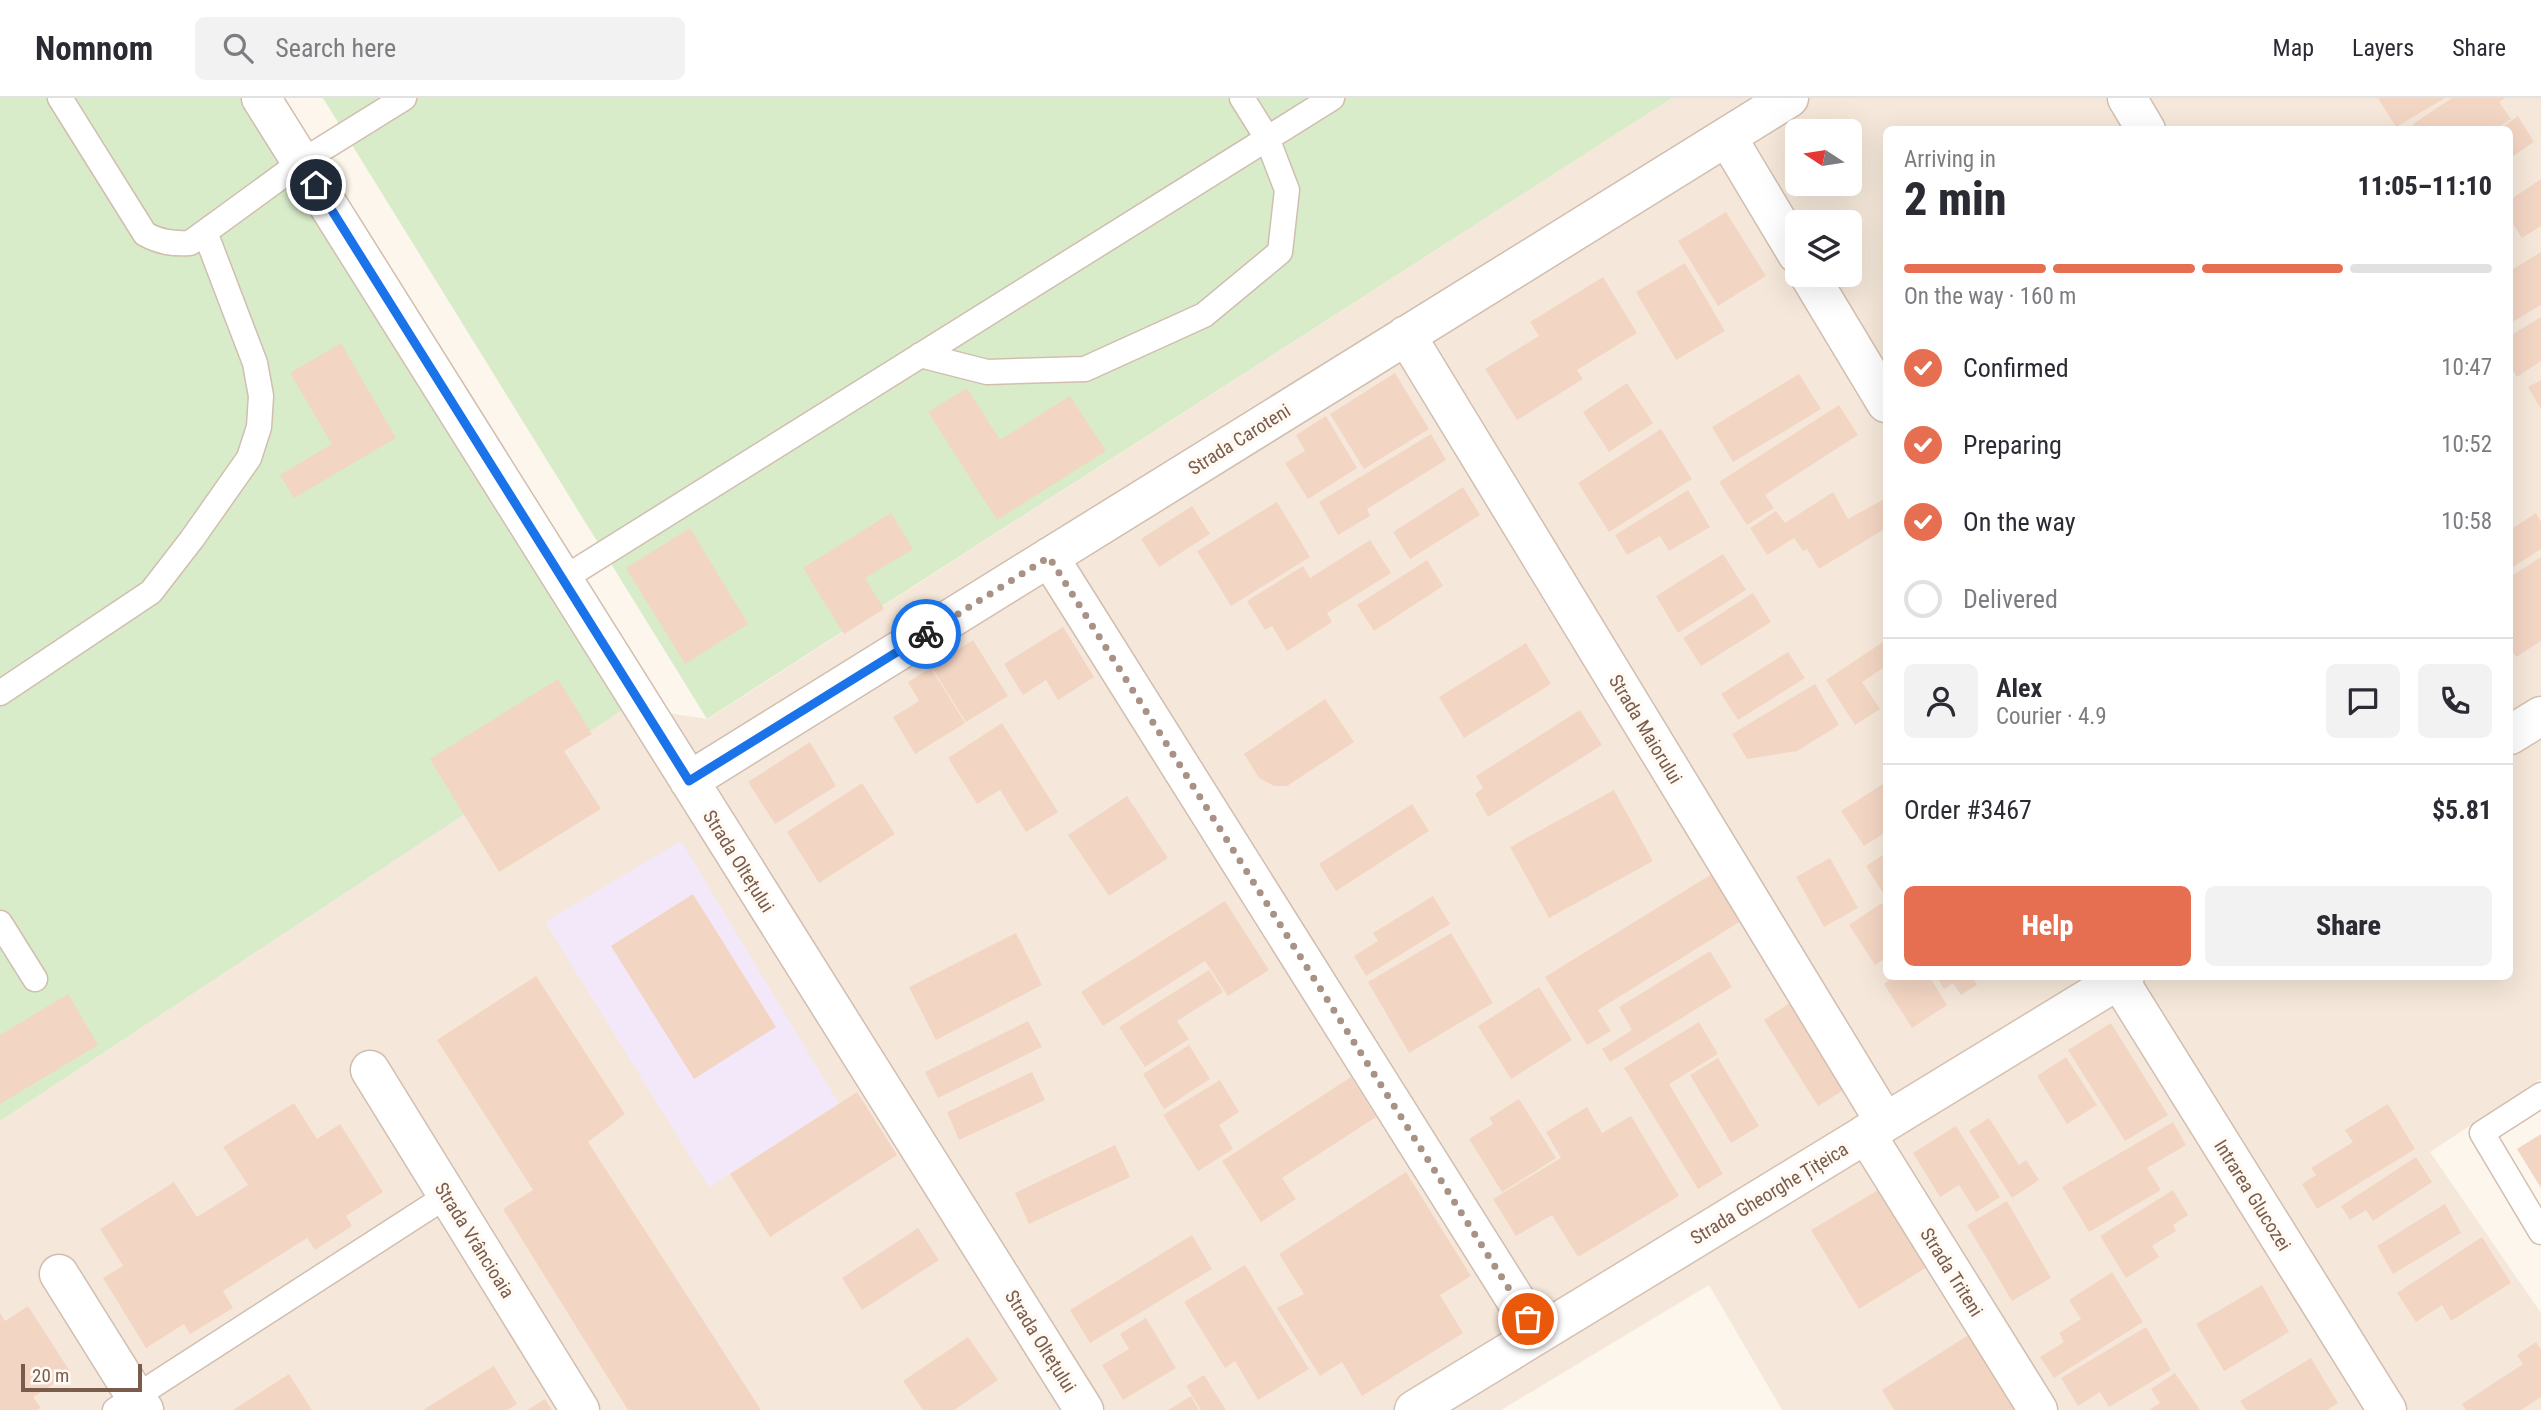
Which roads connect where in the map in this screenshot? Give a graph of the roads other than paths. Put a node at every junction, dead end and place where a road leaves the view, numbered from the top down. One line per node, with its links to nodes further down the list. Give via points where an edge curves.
1 (60, 98): 12 (lane, via 145,234 174,244 190,243)
2 (261, 98): 11 (street, Strada Oltețului)
3 (404, 98): 11 (lane)
4 (1242, 98): 10 (lane)
5 (1332, 98): 10 (lane)
6 (1789, 98): 9 (street, Strada Caroteni)
7 (2127, 98): 8 (street)
8 (2144, 126)
9 (1727, 137): 13 (street); 15 (street, Strada Caroteni)
10 (1267, 138): 16 (lane); 16 (lane, via 1287,190 1280,251 1204,315 1084,369 987,372)
11 (301, 162): 12 (lane); 19 (street, Strada Oltețului)
12 (205, 232): 20 (lane, via 255,363 261,396 259,427 249,458 151,592)
13 (1785, 234)
14 (1817, 287): 17 (street)
15 (1406, 335): 18 (street, Strada Caroteni); 30 (street, Strada Maiorului)
16 (920, 355): 19 (lane)
17 (1883, 398)
18 (1049, 557): 23 (street, Strada Caroteni); 34 (street)
19 (563, 579): 23 (street, Strada Oltețului)
20 (0, 694)
21 (2541, 716): 22 (street)
22 (2513, 732)
23 (689, 781): 37 (street, Strada Oltețului)
24 (0, 923): 25 (lane)
25 (35, 979)
26 (2119, 980): 30 (street, Strada Gheorghe Țițeica)
27 (2123, 980): 40 (street, Intrarea Glucozei)
28 (370, 1070): 31 (street, Strada Vrâncioaia)
29 (2541, 1095): 32 (lane, via 2482,1133)
30 (1875, 1128): 34 (street, Strada Gheorghe Țițeica); 39 (street, Strada Triteni)
31 (448, 1195): 35 (lane); 36 (street, Strada Vrâncioaia)
32 (2541, 1232)
33 (59, 1275): 35 (street)
34 (1537, 1334): 38 (street, Strada Gheorghe Țițeica)
35 (132, 1406)
36 (580, 1410)
37 (1084, 1410)
38 (1415, 1410)
39 (2038, 1410)
40 (2387, 1410)

